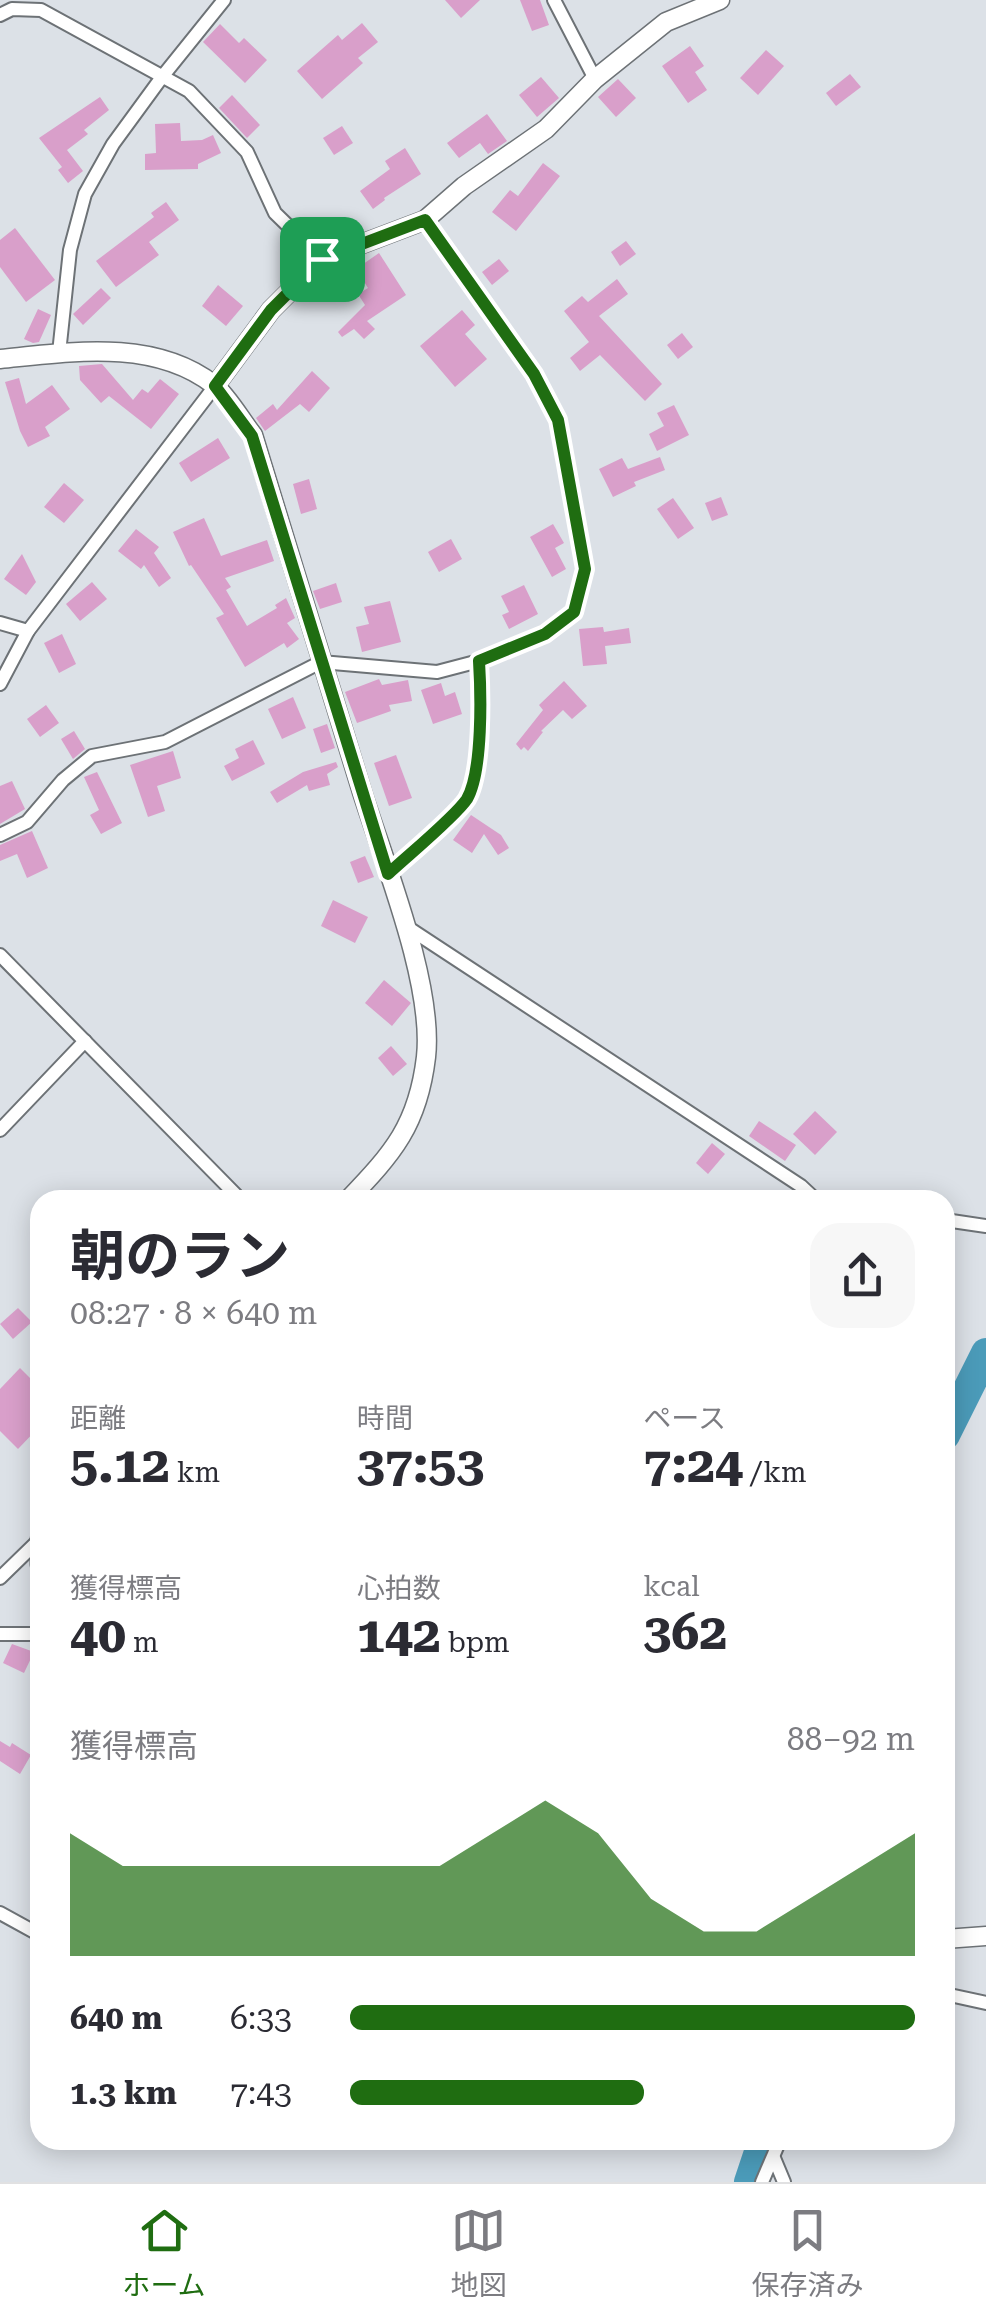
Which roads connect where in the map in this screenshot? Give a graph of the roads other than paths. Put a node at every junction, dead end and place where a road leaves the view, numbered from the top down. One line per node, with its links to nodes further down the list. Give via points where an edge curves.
1 (224, 0): 5 (street)
2 (554, 0): 6 (street)
3 (720, 0): 6 (main road, via 666,22)
4 (0, 15): 5 (street, via 41,10)
5 (162, 76): 8 (street, via 189,91 246,152 276,213); 9 (street, via 85,194 70,250)
6 (595, 79): 7 (main road, via 546,129)
7 (425, 220): 8 (main road); 14 (street, via 534,374 558,420 585,569 574,612 545,634)
8 (322, 259): 11 (main road, via 271,310)
9 (59, 352): 10 (main road); 11 (main road, via 166,359)
10 (0, 359)
11 (215, 386): 13 (street); 15 (main road, via 252,436)
12 (0, 623): 13 (street)
13 (28, 631): 16 (street)
14 (479, 661): 15 (street, via 437,672); 18 (street, via 482,707 466,799)
15 (321, 662): 17 (street, via 165,742 92,756 27,822); 18 (main road)
16 (0, 684)
17 (0, 835)
18 (388, 874): 19 (main road)
19 (404, 924): 23 (street); 25 (main road, via 426,1010 417,1108 390,1156)
20 (0, 956): 21 (street)
21 (85, 1041): 22 (street); 24 (street)
22 (0, 1130)
23 (801, 1186): 26 (street); 27 (street)
24 (231, 1190)
25 (358, 1190)
26 (798, 1190)
27 (805, 1190)
28 (955, 1221): 29 (street)
29 (986, 1226)
30 (30, 1550): 31 (street)
31 (0, 1578)
32 (0, 1634): 33 (street)
33 (30, 1634)
34 (0, 1913): 35 (street)
35 (30, 1930)
36 (986, 1936): 37 (main road)
37 (955, 1939)
38 (955, 1996): 39 (street)
39 (986, 2003)
40 (777, 2150): 41 (street)
41 (774, 2158): 42 (street); 43 (street)
42 (762, 2182)
43 (784, 2182)

